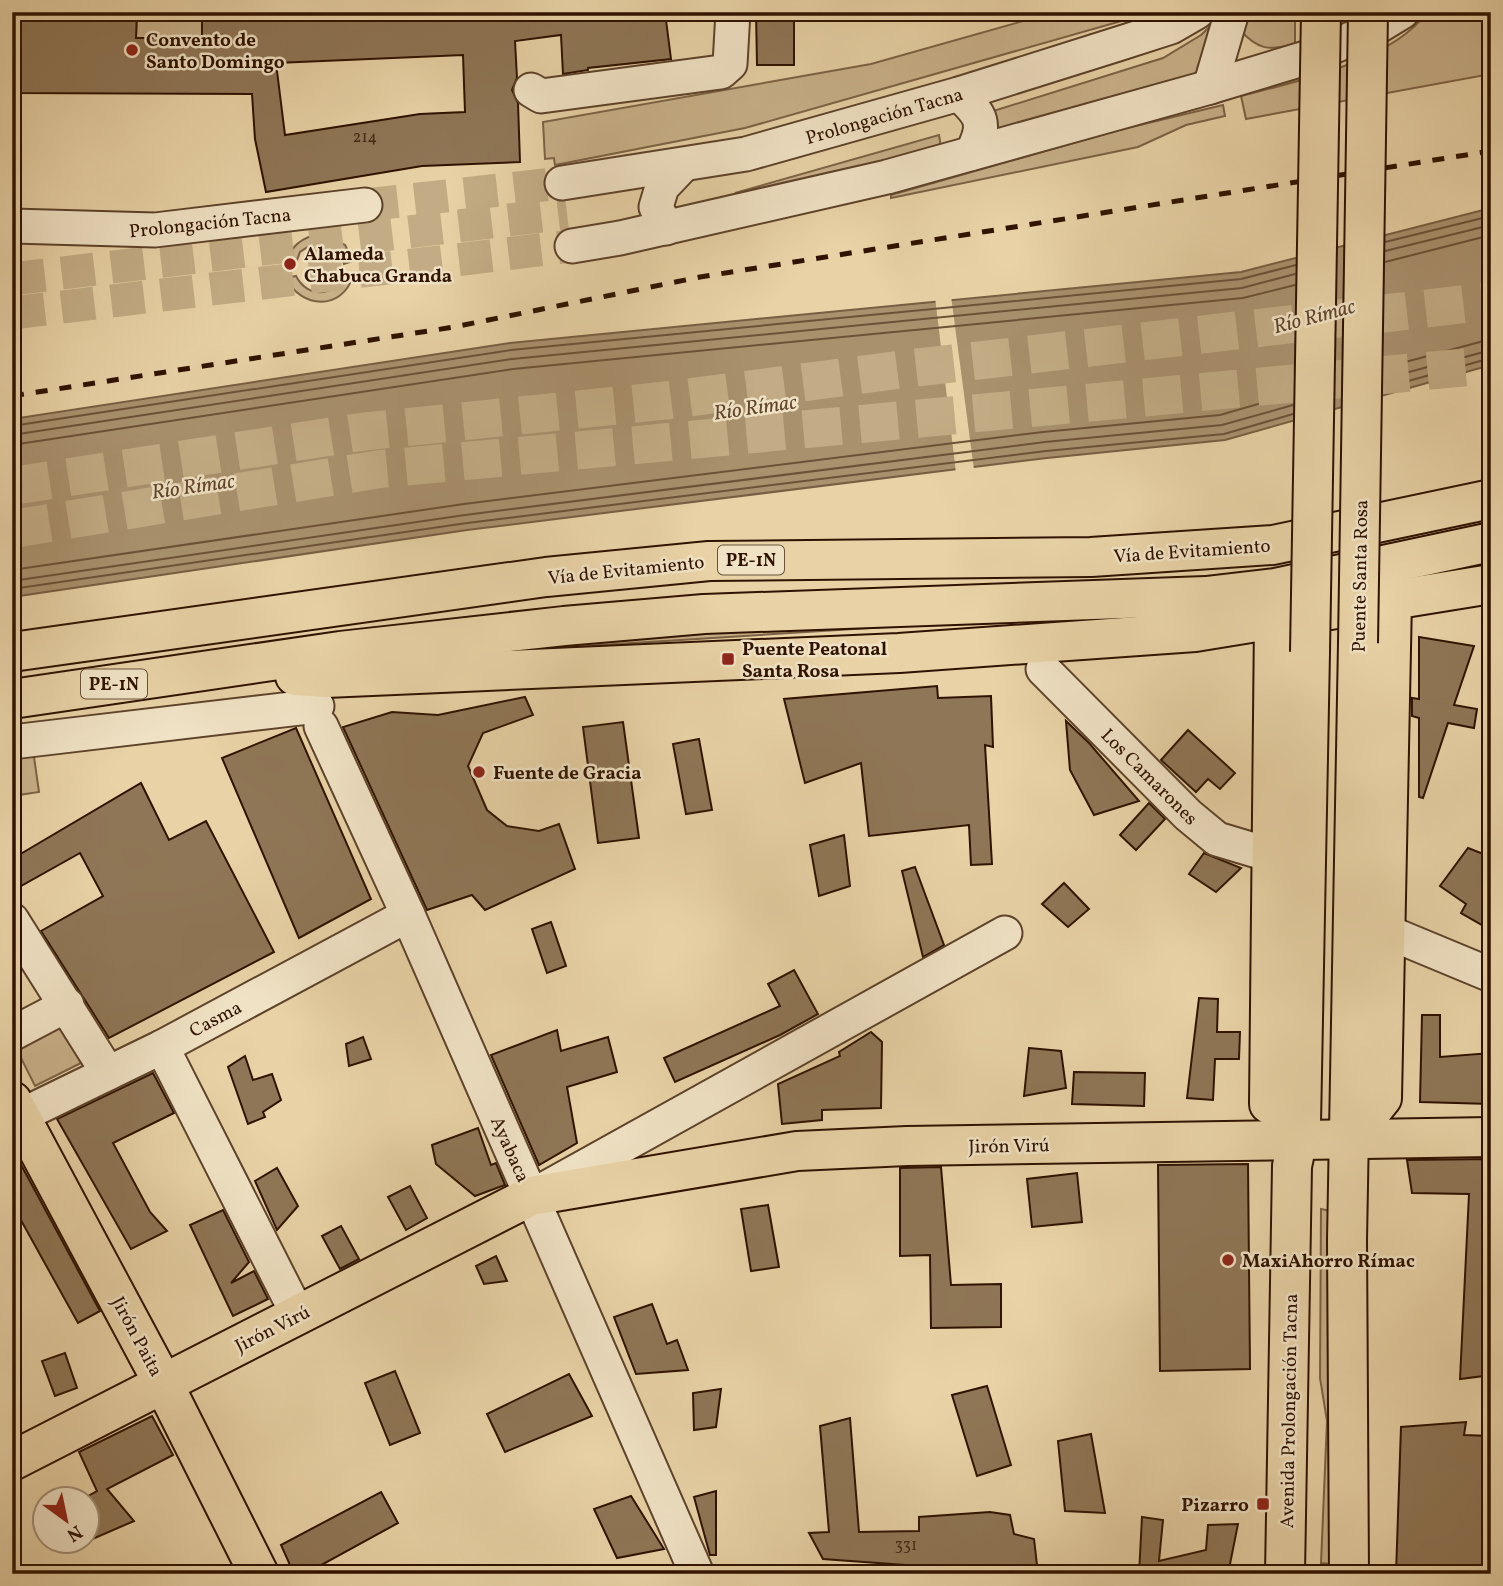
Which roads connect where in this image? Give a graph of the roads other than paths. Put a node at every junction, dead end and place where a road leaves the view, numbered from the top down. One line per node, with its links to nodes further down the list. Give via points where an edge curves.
1 (733, 12): 8 (street, via 730,64 721,72 541,96)
2 (1197, 12): 9 (street, Prolongación Tacna, via 1156,32)
3 (1232, 12): 7 (street)
4 (1321, 12): 38 (main road, bridge)
5 (1368, 12): 40 (main road, Puente Santa Rosa, bridge)
6 (1402, 12): 7 (street, via 1309,57)
7 (1210, 87): 10 (street)
8 (531, 90)
9 (959, 94): 10 (street, via 980,120 981,135); 11 (street, Prolongación Tacna, via 746,154)
10 (972, 153): 15 (street)
11 (683, 165): 12 (street, Prolongación Tacna); 15 (street, via 662,187 656,207)
12 (562, 183)
13 (365, 205): 14 (street, Prolongación Tacna, via 155,230)
14 (12, 226)
15 (666, 228): 16 (street)
16 (572, 246)
17 (1491, 499): 22 (main road, Vía de Evitamiento / PE-1N, via 1273,545 1091,557 709,561 546,577)
18 (1491, 542): 24 (main road, PE-1N, via 1275,588 1206,596 704,614 340,651)
19 (1483, 588): 20 (main road)
20 (1392, 599): 21 (main road); 30 (main road)
21 (1274, 621): 24 (main road, via 1195,632 899,653 326,678); 27 (main road)
22 (12, 652)
23 (1043, 669): 27 (street, Los Camarones, via 1217,839)
24 (216, 670): 25 (main road, PE-1N)
25 (12, 699)
26 (12, 742): 28 (street, Ayabaca, via 319,716)
27 (1274, 856): 38 (main road, via 1269,1104)
28 (408, 915): 35 (street, Casma); 41 (street, Ayabaca)
29 (12, 920): 33 (street)
30 (1385, 931): 32 (street); 40 (main road, via 1382,1098)
31 (1005, 933): 41 (street, Jirón Virú)
32 (1491, 975)
33 (67, 1005): 34 (street); 36 (street)
34 (12, 1034)
35 (162, 1046): 36 (street, Casma); 42 (street)
36 (108, 1073): 37 (street, Casma)
37 (16, 1109): 43 (main road, Jirón Paita)
38 (1299, 1132): 40 (main road, Jirón Virú); 41 (main road, Jirón Virú, via 797,1151); 47 (main road, Avenida Prolongación Tacna, via 1292,1166)
39 (1491, 1137): 40 (main road, Jirón Virú)
40 (1348, 1140): 48 (main road)
41 (531, 1196): 42 (main road, Jirón Virú); 46 (street, Ayabaca)
42 (298, 1315): 43 (main road, Jirón Virú)
43 (163, 1383): 44 (main road, Jirón Virú); 45 (main road, Jirón Paita)
44 (12, 1461)
45 (258, 1574)
46 (696, 1574)
47 (1285, 1574)
48 (1349, 1574)

